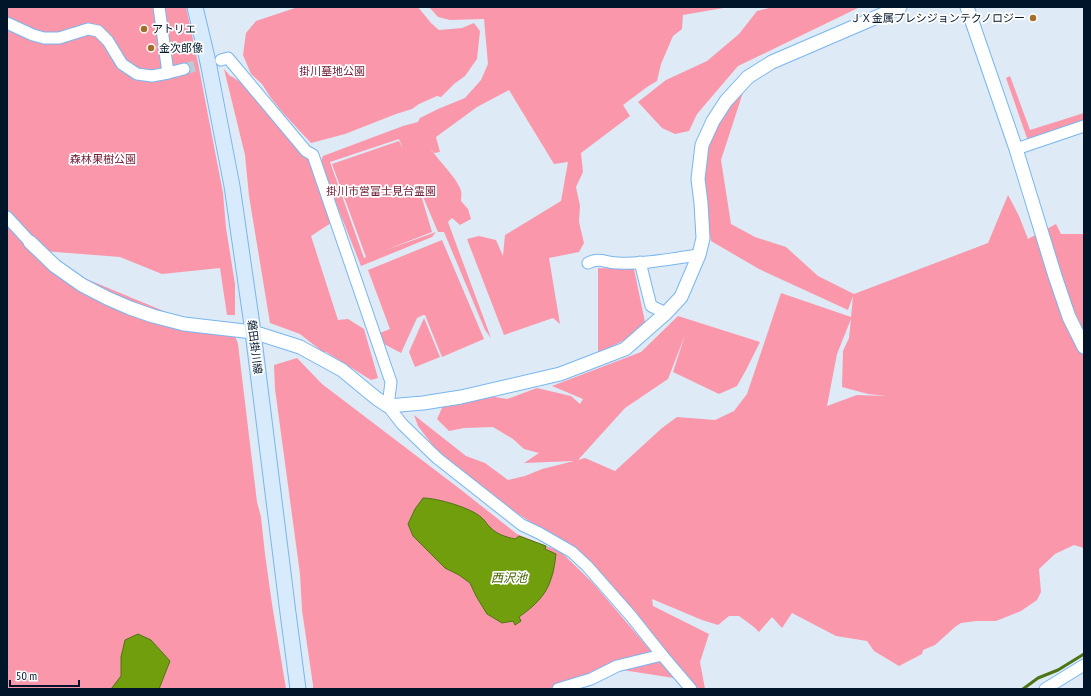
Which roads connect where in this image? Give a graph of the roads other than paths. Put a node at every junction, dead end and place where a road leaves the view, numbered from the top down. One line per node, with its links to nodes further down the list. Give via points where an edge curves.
1 (159, 7): 8 (street)
2 (195, 7): 17 (main road, 磐田掛川線, via 232,186)
3 (900, 7): 13 (street, via 772,62 748,77 726,102 713,121 702,145 698,179 703,238)
4 (967, 7): 10 (street)
5 (7, 23): 8 (street, via 44,38 59,38 88,29 98,31 108,41 122,64 137,74)
6 (221, 60): 19 (street, via 228,58 306,151 313,155 391,382)
7 (184, 69): 8 (street)
8 (168, 74)
9 (1084, 126): 10 (street)
10 (1016, 149): 18 (street, via 1057,283 1069,317)
11 (7, 217): 12 (street)
12 (30, 242): 17 (street, via 55,266 82,285 130,308 184,324)
13 (699, 255): 14 (street); 16 (street, via 681,297)
14 (640, 262): 15 (street, via 618,263 595,259); 16 (street, via 651,306)
15 (588, 263)
16 (666, 313): 19 (street, via 624,349 560,374 461,397)
17 (253, 332): 19 (street, via 300,347 318,356 342,370); 22 (main road, 磐田掛川線)
18 (1084, 347)
19 (388, 406): 20 (street, via 402,424 437,458 522,525 572,552 631,616)
20 (662, 655): 23 (street, via 617,666 591,680); 24 (street)
21 (1084, 665): 25 (street)
22 (298, 689)
23 (558, 689)
24 (691, 689)
25 (1045, 689)

